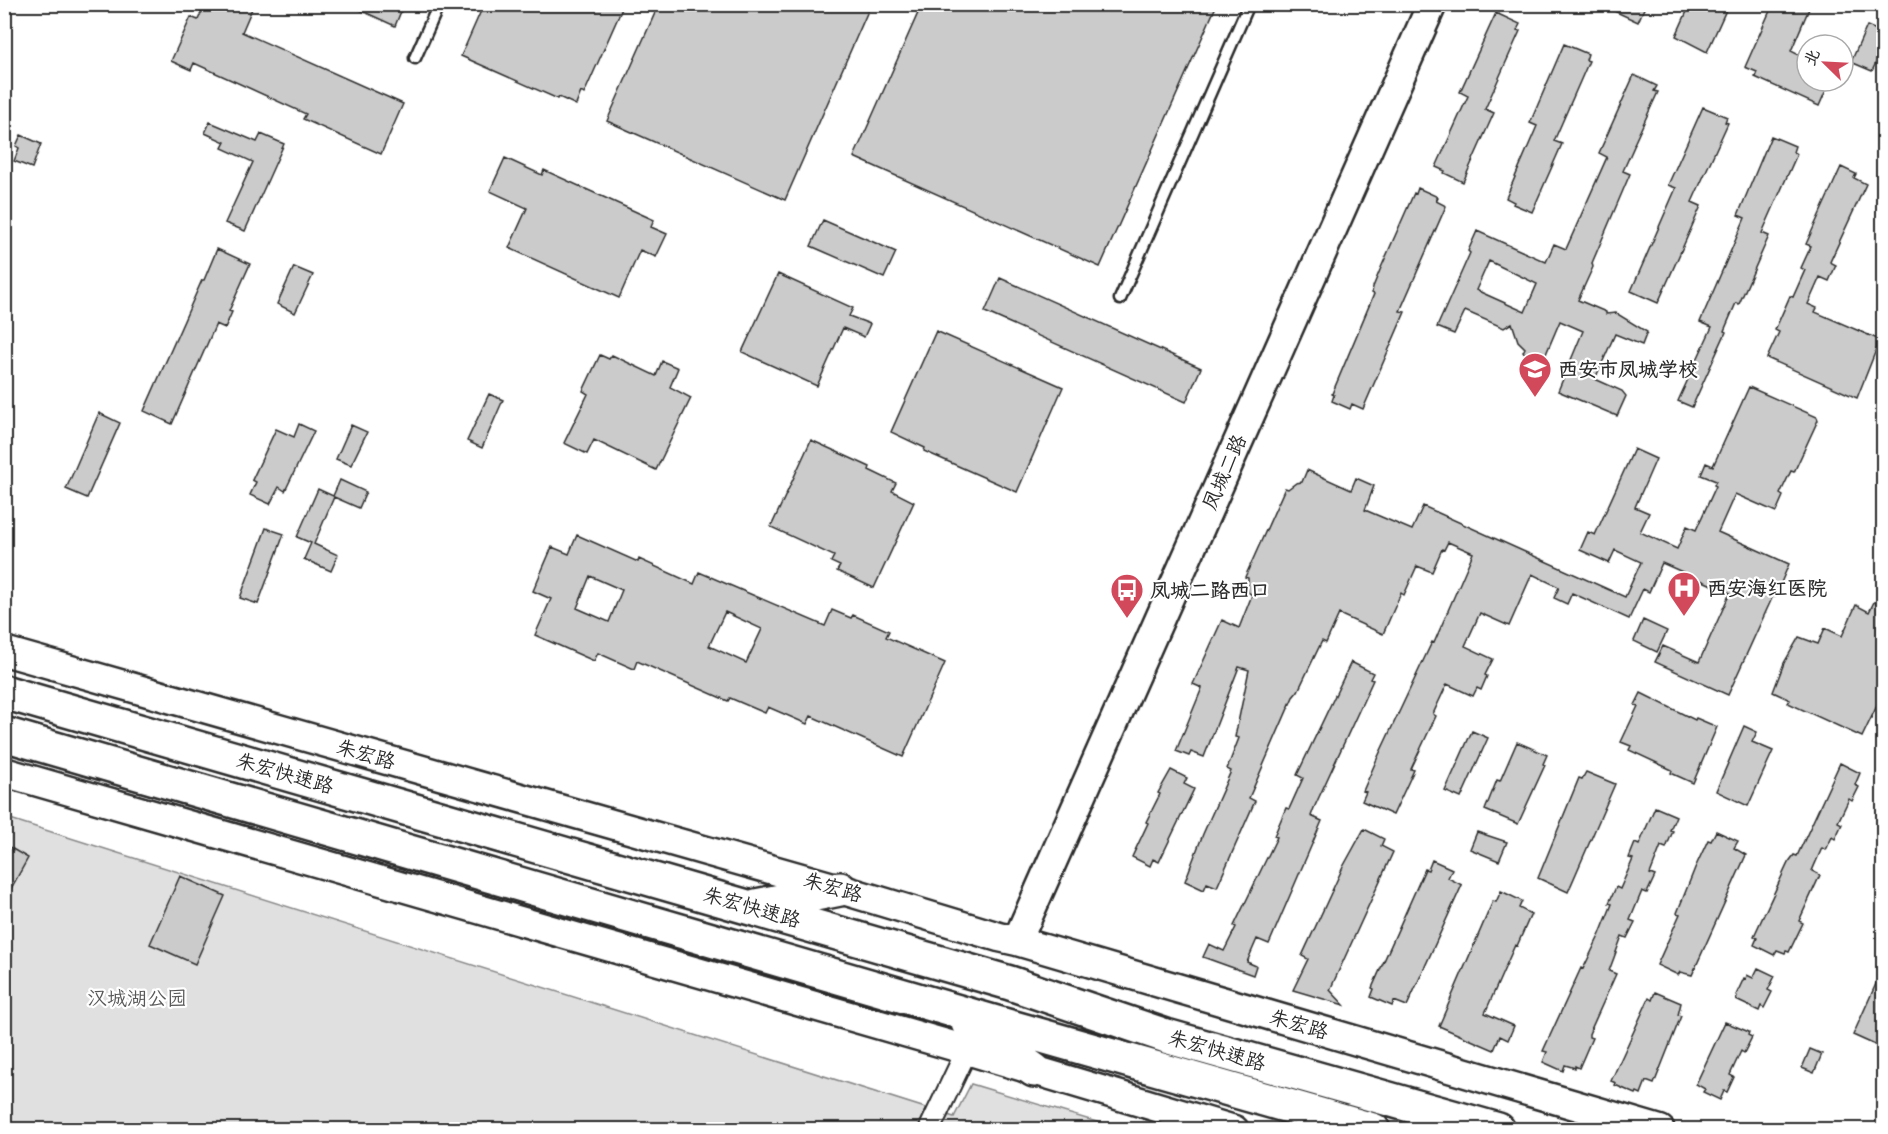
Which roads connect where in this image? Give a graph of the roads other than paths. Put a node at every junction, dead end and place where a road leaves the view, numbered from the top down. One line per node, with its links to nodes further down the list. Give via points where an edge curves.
1 (439, 4): 5 (lane)
2 (1249, 4): 6 (lane)
3 (1414, 4): 13 (main road, 凤城二路, via 1142,612)
4 (1432, 4): 13 (main road, 凤城二路)
5 (415, 58)
6 (1120, 299)
7 (4, 651): 11 (main road, 朱宏路)
8 (4, 692): 12 (highway, 朱宏快速路)
9 (4, 734): 14 (highway, 朱宏快速路)
10 (4, 772): 15 (main road)
11 (840, 889): 12 (highway); 13 (main road, 朱宏路)
12 (751, 907): 20 (highway, 朱宏快速路, via 1010,983 1166,1036)
13 (1008, 939): 21 (main road, 朱宏路)
14 (947, 1008): 16 (highway); 19 (highway, 朱宏快速路)
15 (968, 1050): 16 (main road); 17 (street)
16 (1034, 1070): 18 (main road)
17 (929, 1130)
18 (1234, 1130)
19 (1373, 1130)
20 (1498, 1130)
21 (1660, 1130)

